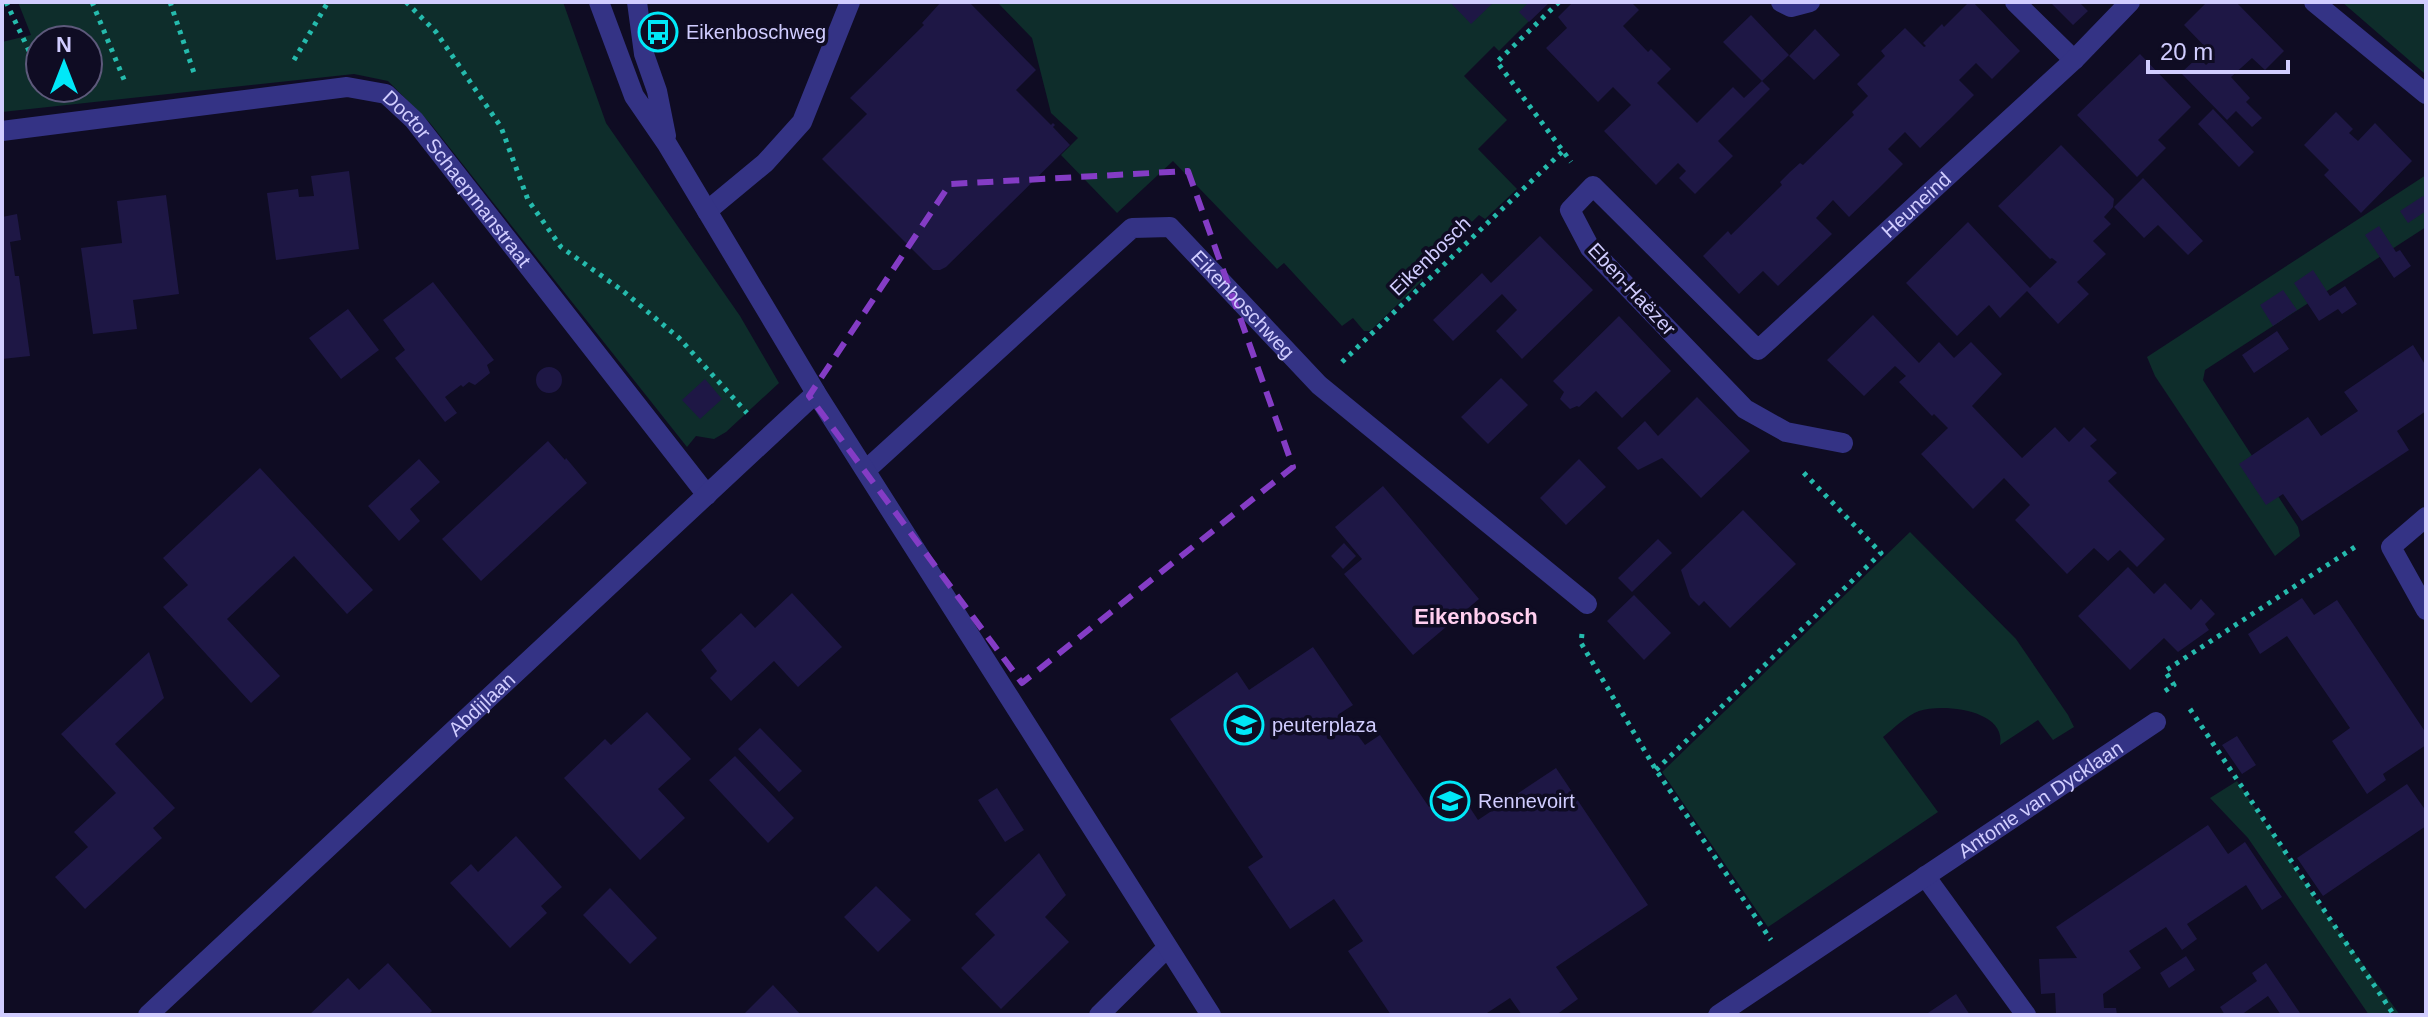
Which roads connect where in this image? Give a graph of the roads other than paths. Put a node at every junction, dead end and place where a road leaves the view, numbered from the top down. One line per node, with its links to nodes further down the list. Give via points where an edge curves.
1 (599, 2): 12 (street, via 634,96)
2 (637, 2): 12 (street)
3 (850, 2): 14 (street, via 802,122 765,163)
4 (1781, 2): 5 (street, via 1791,7)
5 (1810, 2)
6 (2015, 2): 9 (street)
7 (2130, 2): 9 (street, Heuneind)
8 (2314, 2): 10 (street)
9 (2074, 60): 13 (street, Heuneind, via 1758,350)
10 (2426, 94)
11 (2, 131): 18 (street, Doctor Schaepmanstraat, via 347,87 386,94 414,120)
12 (667, 144): 14 (street)
13 (1593, 186): 16 (street, Eben-Haëzer, via 1570,210 1590,248 1745,409 1786,432)
14 (707, 211): 15 (street)
15 (816, 393): 17 (street); 18 (street, Abdijlaan)
16 (1843, 443)
17 (866, 470): 20 (street, Eikenboschweg, via 1132,228 1170,227 1319,385); 24 (street)
18 (707, 495): 25 (street, Abdijlaan)
19 (2426, 517): 21 (street, via 2391,547)
20 (1587, 604)
21 (2426, 610)
22 (2156, 722): 23 (street, Antonie van Dycklaan)
23 (1925, 876): 28 (street, Antonie van Dycklaan); 29 (street)
24 (1167, 948): 26 (street); 27 (street)
25 (148, 1015)
26 (1099, 1015)
27 (1211, 1015)
28 (1718, 1015)
29 (2026, 1015)

